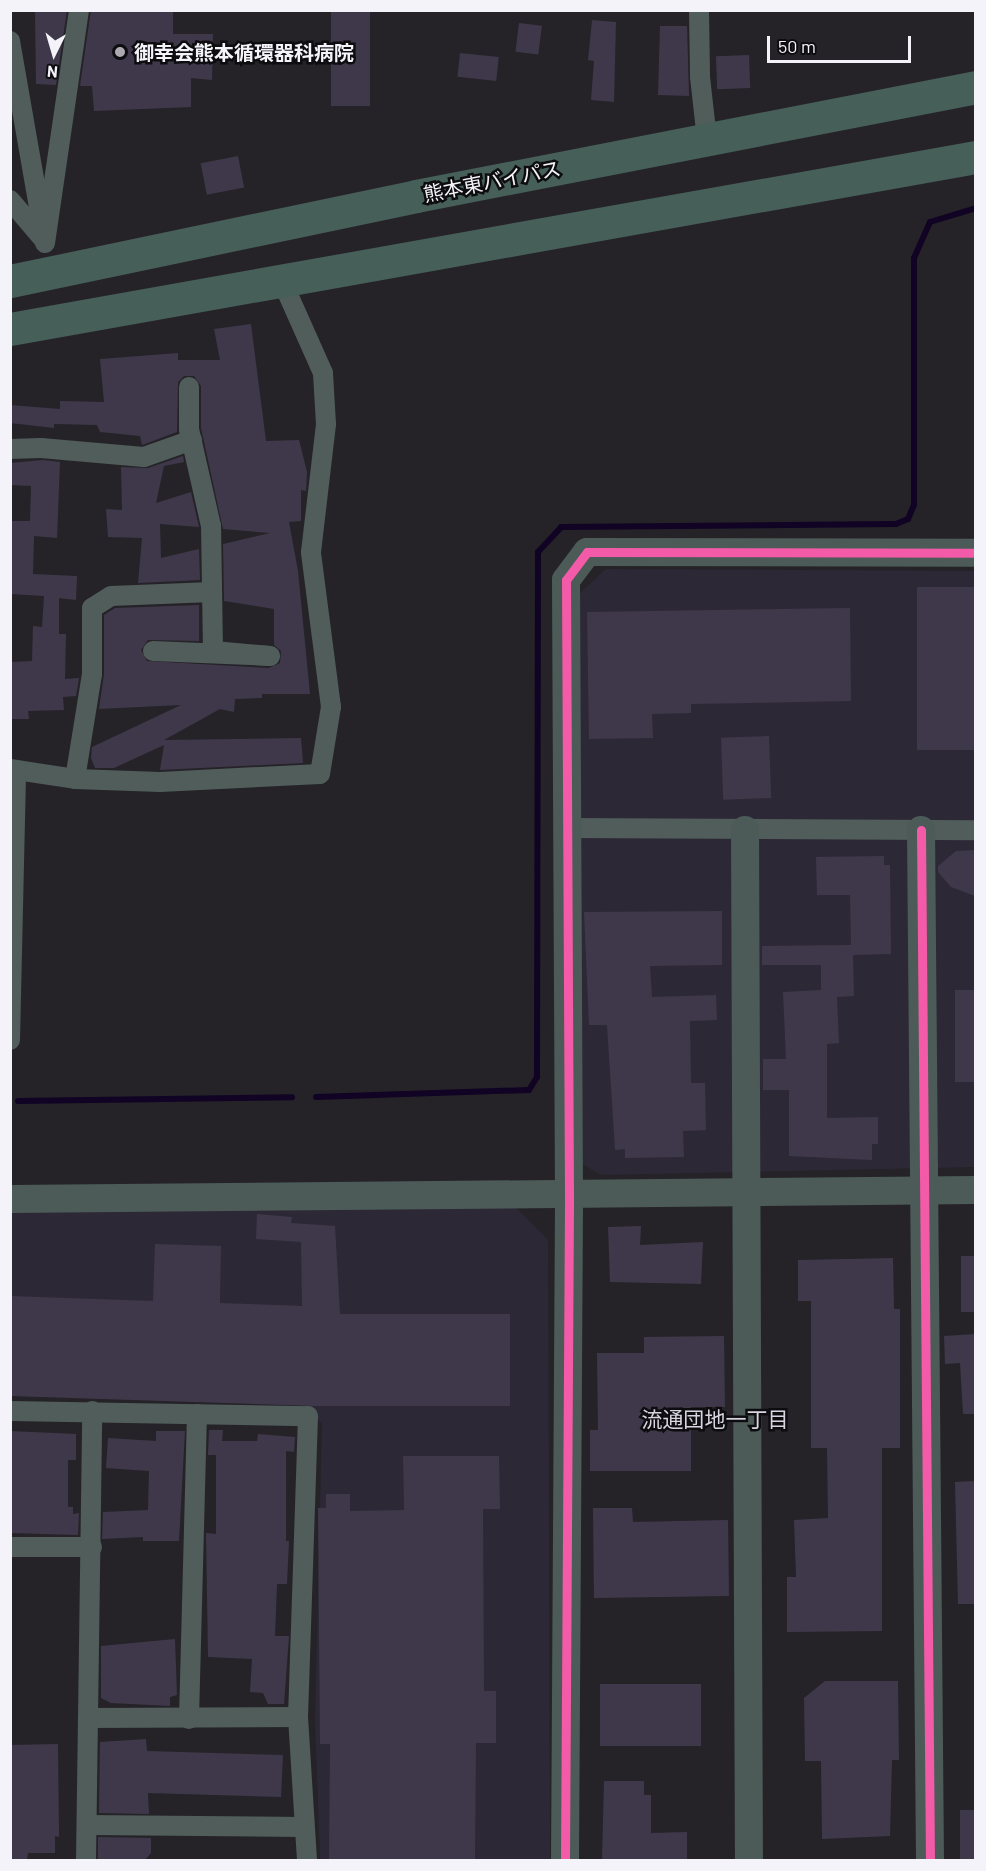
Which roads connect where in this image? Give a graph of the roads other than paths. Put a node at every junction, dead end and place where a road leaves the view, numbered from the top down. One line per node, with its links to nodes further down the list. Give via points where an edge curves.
1 (79, 10): 8 (street)
2 (699, 10): 5 (street, via 699,77)
3 (10, 40): 8 (street)
4 (975, 87): 5 (highway, 熊本東バイパス)
5 (707, 139): 9 (highway, 熊本東バイパス)
6 (975, 157): 10 (highway)
7 (10, 200): 8 (street)
8 (45, 243)
9 (10, 281)
10 (282, 281): 11 (highway); 19 (street, via 323,373 326,424 311,552 331,707 320,774 160,782)
11 (10, 329)
12 (189, 387): 13 (street)
13 (192, 440): 14 (street, via 144,457 42,447); 16 (street, via 211,526)
14 (10, 449)
15 (975, 553): 20 (street, via 587,552 566,580)
16 (212, 592): 17 (street, via 213,651 270,656); 19 (street, via 111,596 92,608 92,674)
17 (153, 651)
18 (13, 770): 19 (street); 24 (street)
19 (75, 779)
20 (566, 828): 21 (street); 28 (street)
21 (745, 830): 22 (street); 27 (street)
22 (921, 830): 23 (street); 26 (street)
23 (975, 830)
24 (10, 1040)
25 (975, 1190): 26 (street)
26 (923, 1191): 27 (street); 44 (street)
27 (744, 1192): 28 (street); 43 (street)
28 (569, 1196): 29 (street); 42 (street)
29 (10, 1199)
30 (10, 1411): 31 (street)
31 (92, 1411): 32 (street); 34 (street)
32 (197, 1414): 35 (street, via 308,1416); 37 (street)
33 (10, 1546): 34 (street)
34 (92, 1547): 36 (street)
35 (298, 1717): 37 (street); 39 (street)
36 (89, 1718): 37 (street); 38 (street)
37 (189, 1719)
38 (87, 1825): 39 (street); 40 (street)
39 (304, 1827): 41 (street)
40 (86, 1860)
41 (307, 1860)
42 (565, 1860)
43 (749, 1860)
44 (930, 1860)

